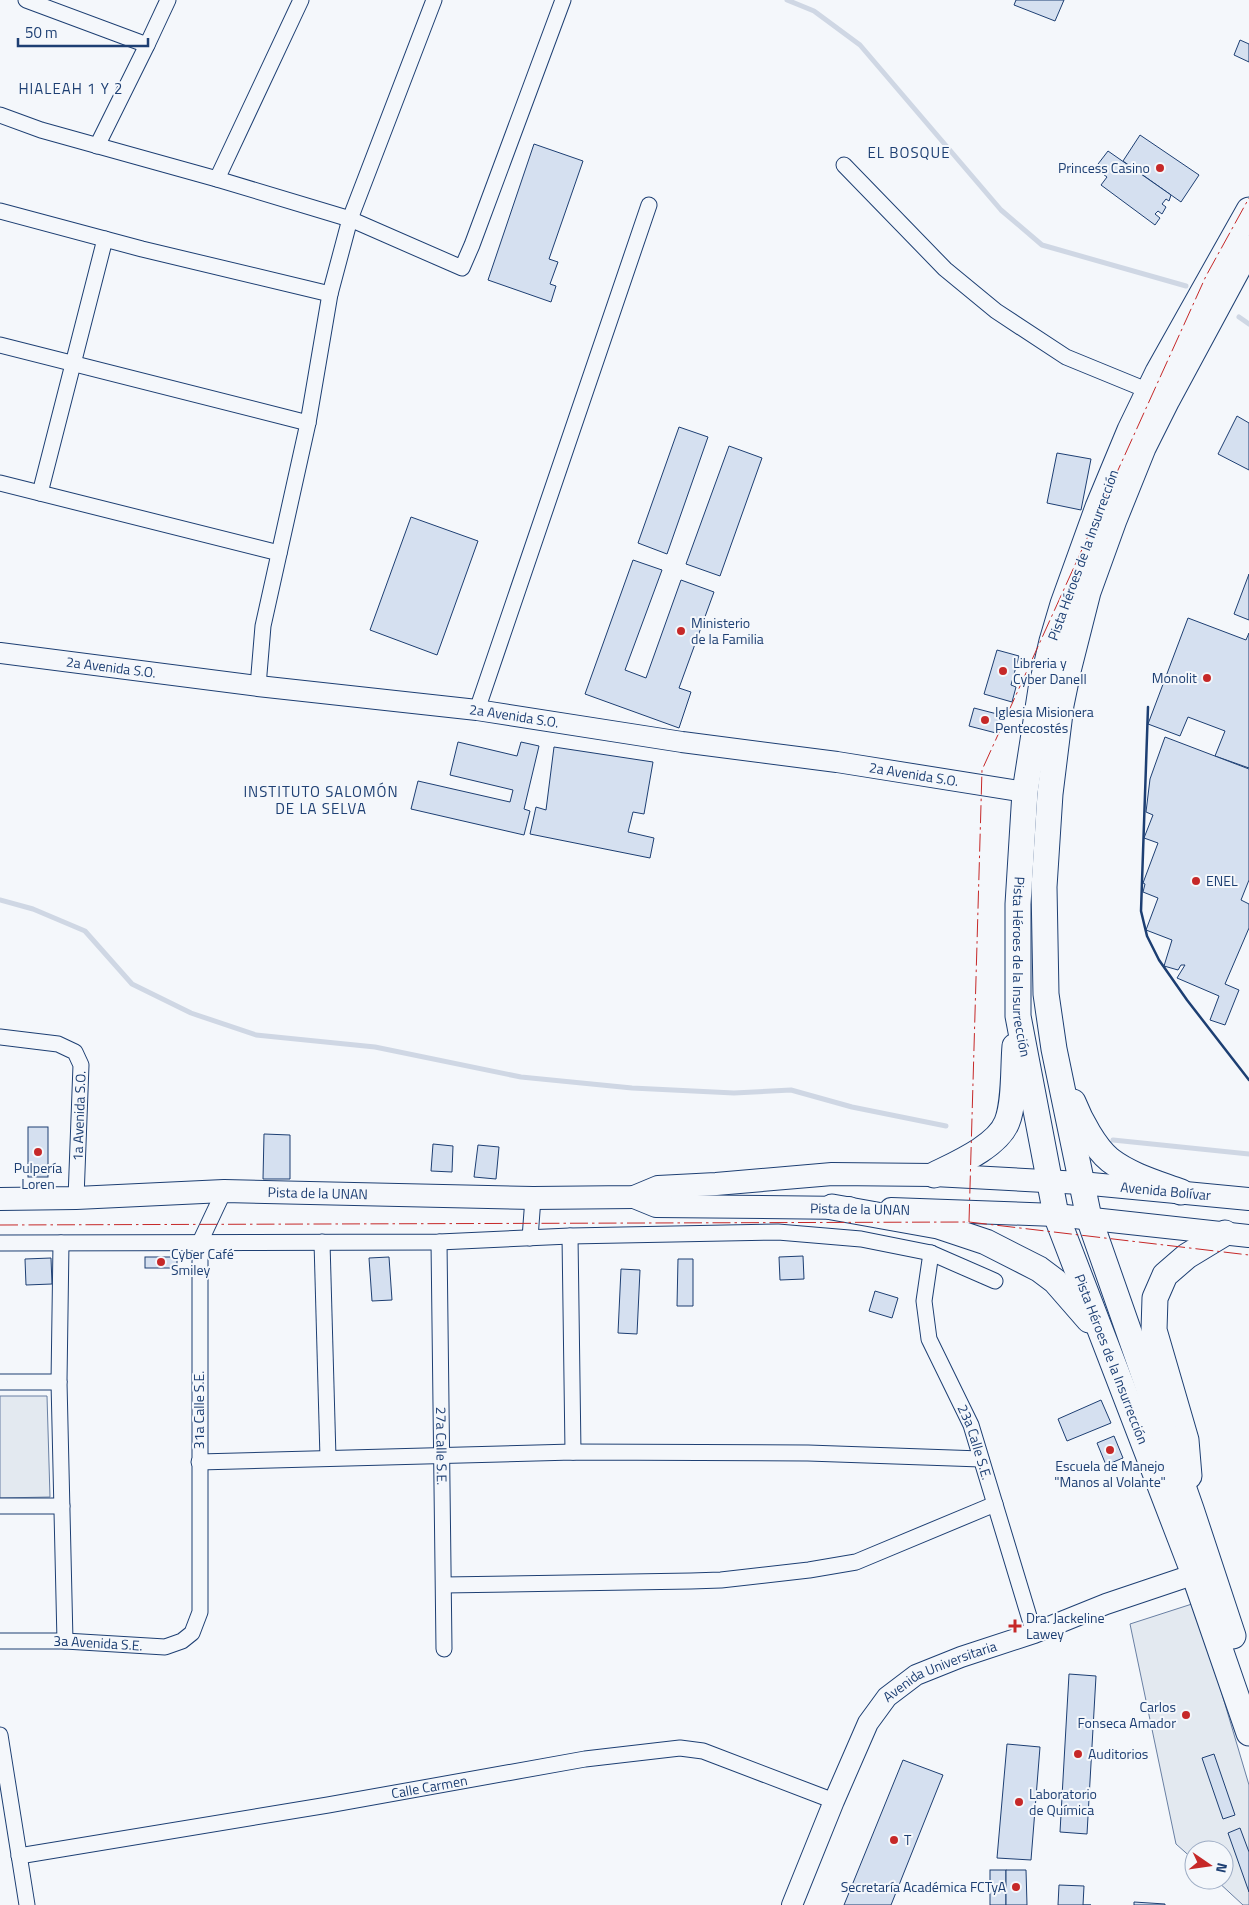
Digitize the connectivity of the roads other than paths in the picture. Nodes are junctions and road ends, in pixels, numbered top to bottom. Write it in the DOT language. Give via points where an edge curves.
graph roads {
  1 [pos="26,0"];
  2 [pos="168,0"];
  3 [pos="301,0"];
  4 [pos="432,0"];
  5 [pos="562,0"];
  6 [pos="147,45"];
  7 [pos="0,115"];
  8 [pos="97,146"];
  9 [pos="844,165"];
  10 [pos="217,179"];
  11 [pos="649,205"];
  12 [pos="1249,210"];
  13 [pos="0,211"];
  14 [pos="350,219"];
  15 [pos="105,239"];
  16 [pos="1247,258"];
  17 [pos="330,294"];
  18 [pos="0,345"];
  19 [pos="73,364"];
  20 [pos="1149,391"];
  21 [pos="308,423"];
  22 [pos="0,483"];
  23 [pos="40,493"];
  24 [pos="279,553"];
  25 [pos="0,653"];
  26 [pos="258,686"];
  27 [pos="477,710"];
  28 [pos="1025,792"];
  29 [pos="1018,1016"];
  30 [pos="0,1037"];
  31 [pos="1054,1048"];
  32 [pos="934,1175"];
  33 [pos="1050,1182"];
  34 [pos="1080,1183"];
  35 [pos="224,1191"];
  36 [pos="1181,1192"];
  37 [pos="634,1197"];
  38 [pos="0,1198"];
  39 [pos="76,1198"];
  40 [pos="533,1198"];
  41 [pos="1249,1199"];
  42 [pos="832,1207"];
  43 [pos="1056,1215"];
  44 [pos="1088,1218"];
  45 [pos="1225,1233"];
  46 [pos="570,1236"];
  47 [pos="1249,1236"];
  48 [pos="530,1238"];
  49 [pos="200,1242"];
  50 [pos="322,1242"];
  51 [pos="439,1242"];
  52 [pos="0,1243"];
  53 [pos="60,1243"];
  54 [pos="931,1253"];
  55 [pos="995,1281"];
  56 [pos="1102,1336"];
  57 [pos="0,1382"];
  58 [pos="59,1382"];
  59 [pos="573,1452"];
  60 [pos="443,1455"];
  61 [pos="328,1458"];
  62 [pos="981,1459"];
  63 [pos="199,1462"];
  64 [pos="995,1504"];
  65 [pos="0,1506"];
  66 [pos="62,1506"];
  67 [pos="1191,1509"];
  68 [pos="1202,1571"];
  69 [pos="444,1585"];
  70 [pos="192,1633"];
  71 [pos="1034,1633"];
  72 [pos="0,1640"];
  73 [pos="65,1641"];
  74 [pos="444,1648"];
  75 [pos="1249,1684"];
  76 [pos="1249,1733"];
  77 [pos="0,1735"];
  78 [pos="834,1802"];
  79 [pos="19,1856"];
  80 [pos="27,1905"];
  81 [pos="792,1905"];
  1 -- 6 [label="street"];
  2 -- 6 [label="street"];
  3 -- 10 [label="street"];
  4 -- 14 [label="street"];
  5 -- 14 [label="street" via="462,268"];
  6 -- 8 [label="street"];
  7 -- 8 [label="street"];
  8 -- 10 [label="street"];
  9 -- 20 [label="street" via="945,268 996,312 1066,357"];
  10 -- 14 [label="street"];
  11 -- 27 [label="street"];
  12 -- 20 [label="main road, Pista Héroes de la Insurrección"];
  13 -- 15 [label="street"];
  14 -- 17 [label="street"];
  15 -- 17 [label="street"];
  15 -- 19 [label="street"];
  16 -- 31 [label="main road, Pista Héroes de la Insurrección" via="1166,400 1143,448 1088,592 1068,671 1050,794 1044,887 1046,994"];
  17 -- 21 [label="street"];
  18 -- 19 [label="street"];
  19 -- 21 [label="street"];
  19 -- 23 [label="street"];
  20 -- 28 [label="main road, Pista Héroes de la Insurrección" via="1098,507 1063,604 1042,690"];
  21 -- 24 [label="street"];
  22 -- 23 [label="street"];
  23 -- 24 [label="street"];
  24 -- 26 [label="street" via="264,626"];
  25 -- 26 [label="street, 2a Avenida S.O."];
  26 -- 27 [label="street, 2a Avenida S.O."];
  27 -- 28 [label="street, 2a Avenida S.O."];
  28 -- 29 [label="main road, Pista Héroes de la Insurrección" via="1018,904"];
  29 -- 32 [label="main road" via="1007,1123 978,1153"];
  29 -- 33 [label="main road, Pista Héroes de la Insurrección"];
  30 -- 39 [label="street, 1a Avenida S.O." via="58,1044 76,1052 81,1065"];
  31 -- 34 [label="main road, Pista Héroes de la Insurrección"];
  31 -- 36 [label="main road" via="1079,1118 1101,1150 1110,1160 1132,1173"];
  32 -- 33 [label="main road, Pista de la UNAN"];
  32 -- 37 [label="main road, Pista de la UNAN" via="832,1174 658,1187"];
  33 -- 34 [label="main road, Pista de la UNAN"];
  33 -- 43 [label="main road, Pista Héroes de la Insurrección"];
  34 -- 36 [label="main road, Avenida Bolívar"];
  34 -- 44 [label="main road, Pista Héroes de la Insurrección"];
  35 -- 39 [label="main road, Pista de la UNAN"];
  35 -- 40 [label="main road, Pista de la UNAN"];
  35 -- 49 [label="street, 31a Calle S.E."];
  36 -- 41 [label="main road, Avenida Bolívar"];
  37 -- 40 [label="main road, Pista de la UNAN"];
  37 -- 42 [label="main road, Pista de la UNAN" via="656,1206"];
  38 -- 39 [label="main road, Pista de la UNAN"];
  40 -- 48 [label="street"];
  42 -- 43 [label="main road, Pista de la UNAN"];
  42 -- 56 [label="main road" via="938,1226 986,1242 1039,1269 1055,1281"];
  43 -- 44 [label="main road, Pista de la UNAN"];
  43 -- 56 [label="main road, Pista Héroes de la Insurrección"];
  44 -- 45 [label="main road"];
  44 -- 67 [label="main road, Pista Héroes de la Insurrección"];
  45 -- 47 [label="main road"];
  45 -- 67 [label="main road" via="1187,1256 1166,1275 1155,1298 1154,1330 1186,1440"];
  46 -- 48 [label="street"];
  46 -- 54 [label="street" via="778,1232 861,1239"];
  46 -- 59 [label="street"];
  48 -- 51 [label="street"];
  49 -- 50 [label="street"];
  49 -- 53 [label="street"];
  49 -- 63 [label="street, 31a Calle S.E."];
  50 -- 51 [label="street"];
  50 -- 61 [label="street"];
  51 -- 60 [label="street, 27a Calle S.E."];
  52 -- 53 [label="street"];
  53 -- 58 [label="street"];
  54 -- 55 [label="street"];
  54 -- 62 [label="street, 23a Calle S.E." via="924,1301 929,1339 971,1425"];
  56 -- 68 [label="main road, Pista Héroes de la Insurrección"];
  57 -- 58 [label="street"];
  58 -- 66 [label="street"];
  59 -- 60 [label="street"];
  59 -- 62 [label="street" via="808,1453"];
  60 -- 61 [label="street"];
  60 -- 69 [label="street, 27a Calle S.E."];
  61 -- 63 [label="street"];
  62 -- 64 [label="street, 23a Calle S.E."];
  63 -- 70 [label="street, 31a Calle S.E." via="200,1612"];
  64 -- 69 [label="street" via="856,1562 809,1570 691,1582"];
  64 -- 71 [label="street, 23a Calle S.E."];
  65 -- 66 [label="street"];
  66 -- 73 [label="street"];
  67 -- 68 [label="main road, Pista Héroes de la Insurrección"];
  68 -- 71 [label="street, Avenida Universitaria"];
  68 -- 75 [label="main road, Pista Héroes de la Insurrección"];
  68 -- 76 [label="main road, Pista Héroes de la Insurrección"];
  69 -- 74 [label="street, 27a Calle S.E."];
  70 -- 73 [label="street, 3a Avenida S.E." via="165,1647"];
  71 -- 78 [label="street, Avenida Universitaria" via="916,1675 888,1697 868,1723"];
  72 -- 73 [label="street, 3a Avenida S.E."];
  77 -- 79 [label="street"];
  78 -- 79 [label="street, Calle Carmen" via="703,1751 680,1748 549,1765"];
  78 -- 81 [label="street, Avenida Universitaria"];
  79 -- 80 [label="street"];
}
